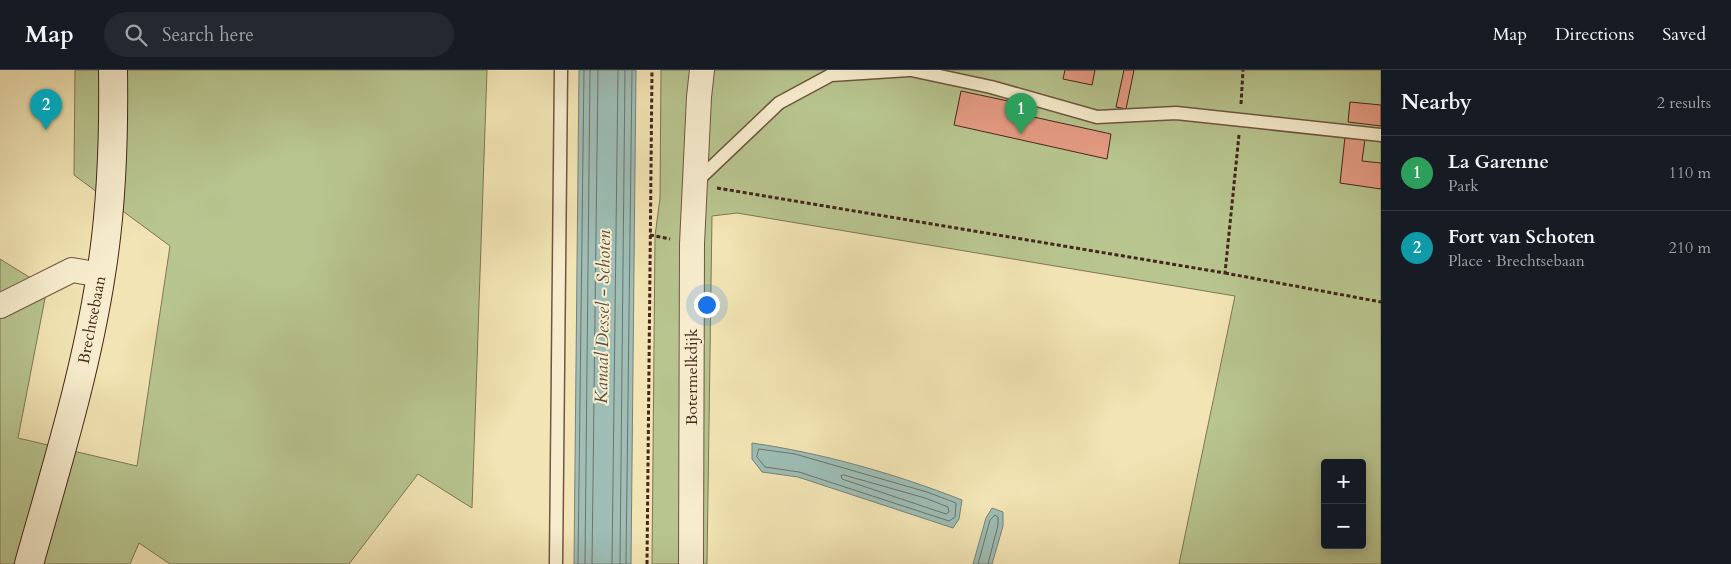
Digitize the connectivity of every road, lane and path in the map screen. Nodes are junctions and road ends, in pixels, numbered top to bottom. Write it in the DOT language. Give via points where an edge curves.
graph roads {
  1 [pos="113,70"];
  2 [pos="561,70"];
  3 [pos="652,70"];
  4 [pos="702,70"];
  5 [pos="910,70"];
  6 [pos="1242,70"];
  7 [pos="1240,120"];
  8 [pos="1381,135"];
  9 [pos="694,184"];
  10 [pos="1225,273"];
  11 [pos="101,274"];
  12 [pos="1381,302"];
  13 [pos="0,306"];
  14 [pos="29,564"];
  15 [pos="556,564"];
  16 [pos="647,564"];
  17 [pos="691,564"];
  1 -- 11 [label="main road, Brechtsebaan" via="114,136"];
  2 -- 15 [label="lane"];
  3 -- 16 [label="path"];
  4 -- 9 [label="street, Botermelkdijk"];
  5 -- 7 [label="lane" via="991,87 1097,117 1176,113"];
  5 -- 9 [label="lane" via="831,75 779,103"];
  6 -- 7 [label="path"];
  7 -- 8 [label="lane"];
  7 -- 10 [label="path"];
  9 -- 10 [label="path"];
  9 -- 17 [label="street, Botermelkdijk"];
  10 -- 12 [label="path"];
  11 -- 13 [label="street" via="72,270"];
  11 -- 14 [label="main road, Brechtsebaan" via="82,374"];
}
